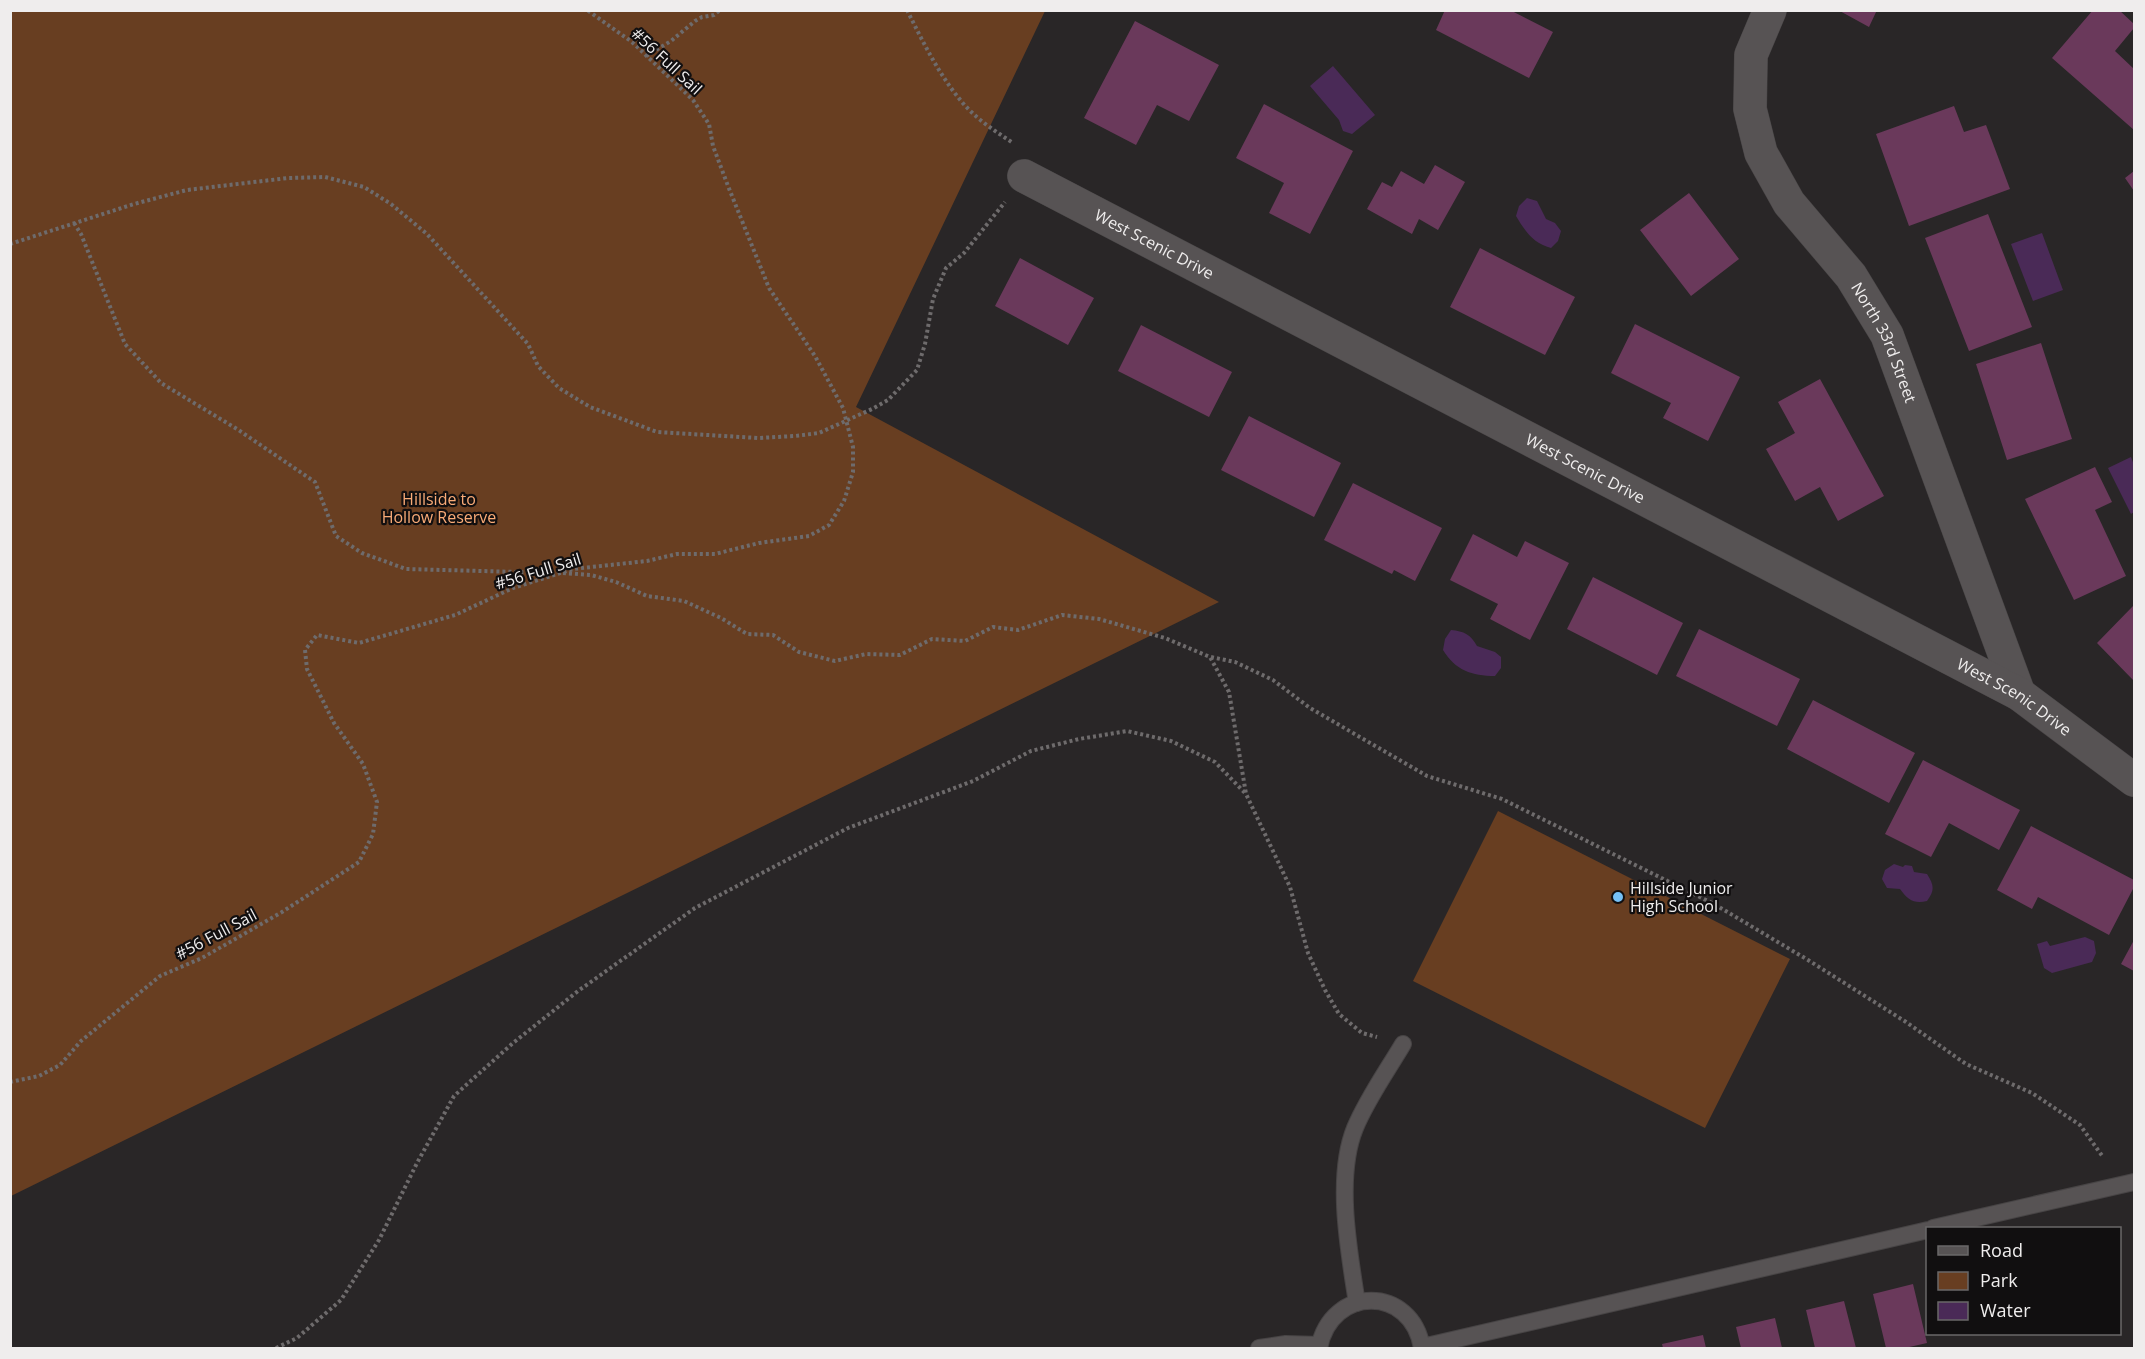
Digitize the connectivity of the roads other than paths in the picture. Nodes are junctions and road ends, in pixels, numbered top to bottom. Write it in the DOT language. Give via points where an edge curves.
graph roads {
  1 [pos="1770,10"];
  2 [pos="1024,186"];
  3 [pos="2019,694"];
  4 [pos="2134,780"];
  5 [pos="1403,1044"];
  6 [pos="2134,1182"];
  7 [pos="1937,1227"];
  8 [pos="1926,1230"];
  9 [pos="1357,1303"];
  10 [pos="1320,1347"];
  11 [pos="1259,1348"];
  12 [pos="1422,1348"];
  1 -- 3 [label="street, North 33rd Street" via="1751,55 1750,109 1761,153 1789,203 1851,276 1887,335"];
  2 -- 3 [label="street, West Scenic Drive"];
  3 -- 4 [label="street, West Scenic Drive"];
  5 -- 9 [label="lane" via="1356,1126 1346,1165 1350,1258"];
  6 -- 7 [label="lane"];
  8 -- 12 [label="lane"];
  9 -- 10 [label="lane" via="1332,1319"];
  9 -- 12 [label="lane" via="1377,1300 1394,1306 1408,1316"];
  10 -- 11 [label="lane" via="1286,1344"];
}
